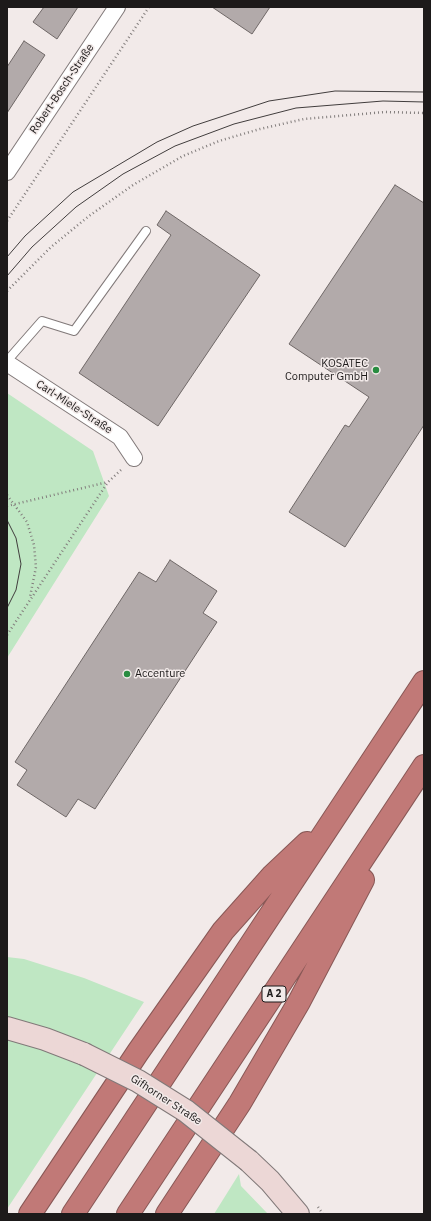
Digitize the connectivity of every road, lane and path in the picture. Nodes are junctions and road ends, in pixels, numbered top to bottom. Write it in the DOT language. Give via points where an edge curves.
graph roads {
  1 [pos="117,7"];
  2 [pos="149,7"];
  3 [pos="424,113"];
  4 [pos="7,172"];
  5 [pos="7,221"];
  6 [pos="146,231"];
  7 [pos="7,291"];
  8 [pos="7,362"];
  9 [pos="134,458"];
  10 [pos="108,482"];
  11 [pos="7,496"];
  12 [pos="7,506"];
  13 [pos="30,600"];
  14 [pos="7,635"];
  15 [pos="424,682"];
  16 [pos="422,770"];
  17 [pos="332,819"];
  18 [pos="7,1028"];
  19 [pos="30,1214"];
  20 [pos="73,1214"];
  21 [pos="128,1214"];
  22 [pos="167,1214"];
  23 [pos="298,1214"];
  1 -- 4 [label="street, Robert-Bosch-Straße"];
  2 -- 5 [label="path"];
  3 -- 7 [label="path" via="385,112 304,119 219,141 183,156 133,185 89,216 51,247"];
  6 -- 8 [label="lane" via="74,331 42,321"];
  8 -- 9 [label="street, Carl-Miele-Straße" via="120,438"];
  9 -- 10 [label="path"];
  10 -- 12 [label="path"];
  10 -- 13 [label="path"];
  11 -- 13 [label="path" via="27,522 34,545 36,568"];
  13 -- 14 [label="path"];
  15 -- 17 [label="highway"];
  16 -- 21 [label="highway, A 2"];
  16 -- 22 [label="highway" via="299,1002 240,1103"];
  17 -- 19 [label="highway" via="272,876 223,931 138,1052"];
  17 -- 20 [label="highway"];
  18 -- 23 [label="main road, Gifhorner Straße, bridge" via="84,1054 138,1081 174,1103 248,1161 270,1181"];
}
